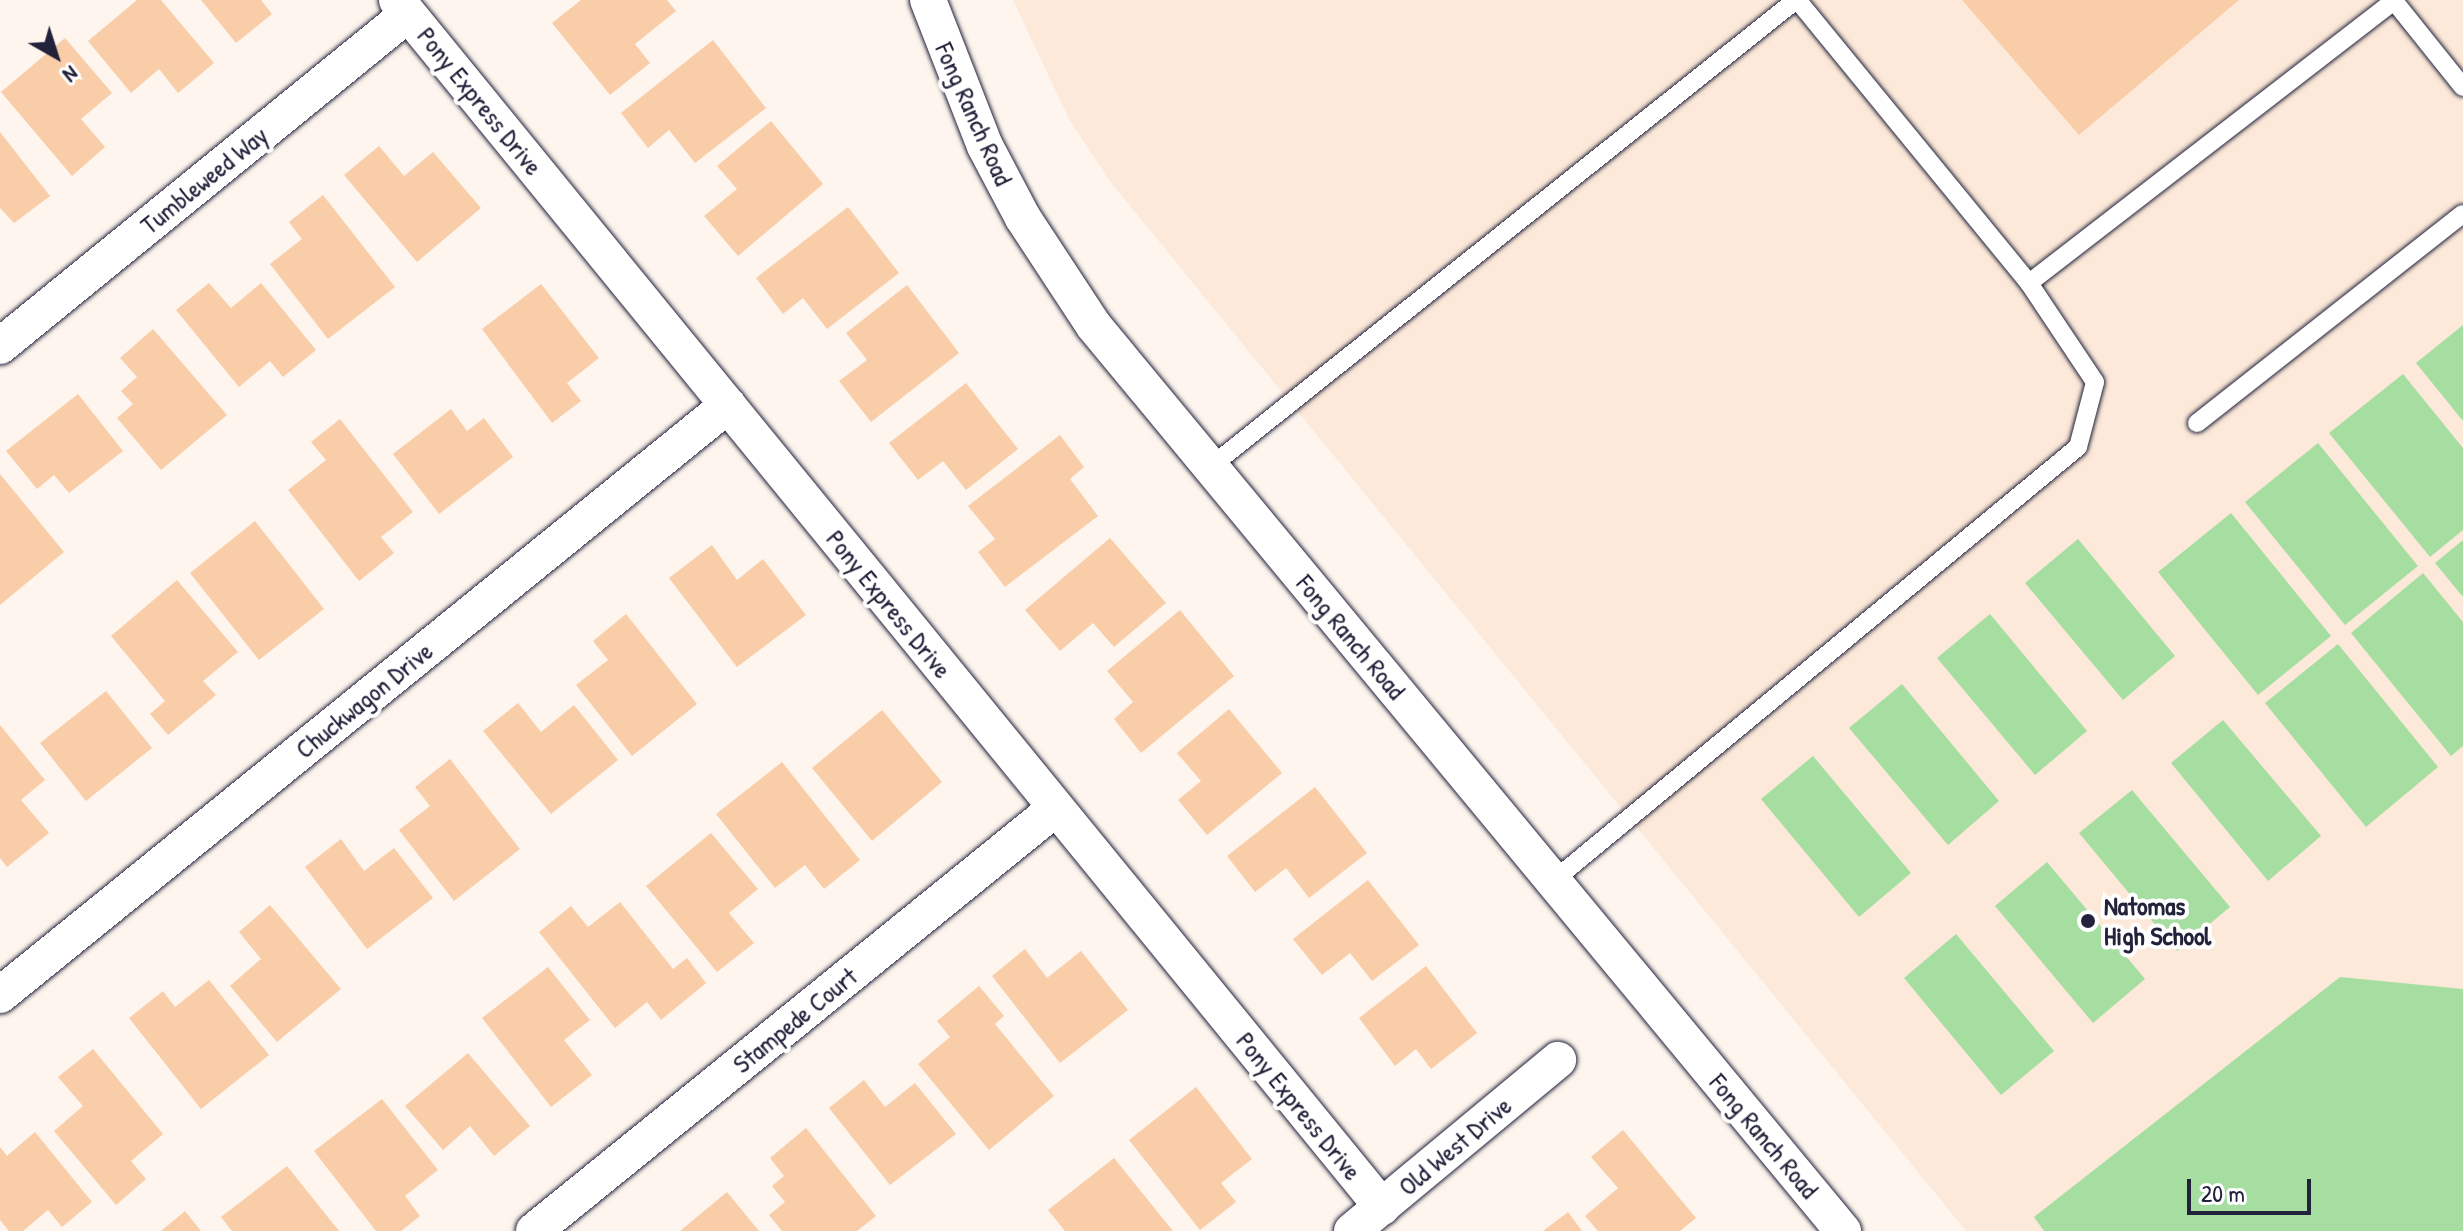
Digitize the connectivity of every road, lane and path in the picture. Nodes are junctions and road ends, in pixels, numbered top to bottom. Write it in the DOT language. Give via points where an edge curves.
graph roads {
  1 [pos="928,0"];
  2 [pos="1796,0"];
  3 [pos="2394,1"];
  4 [pos="403,7"];
  5 [pos="2463,87"];
  6 [pos="2463,214"];
  7 [pos="2029,283"];
  8 [pos="0,346"];
  9 [pos="728,405"];
  10 [pos="2197,423"];
  11 [pos="1210,467"];
  12 [pos="1056,808"];
  13 [pos="1553,881"];
  14 [pos="0,995"];
  15 [pos="1558,1060"];
  16 [pos="1382,1207"];
  17 [pos="534,1231"];
  18 [pos="1352,1231"];
  19 [pos="1843,1231"];
  1 -- 11 [label="street, Fong Ranch Road" via="985,146 1023,218 1094,326"];
  2 -- 7 [label="lane"];
  2 -- 11 [label="lane"];
  3 -- 5 [label="lane"];
  3 -- 7 [label="lane"];
  4 -- 8 [label="street, Tumbleweed Way"];
  4 -- 9 [label="street, Pony Express Drive"];
  6 -- 10 [label="lane"];
  7 -- 13 [label="lane" via="2095,382 2078,447"];
  9 -- 12 [label="street, Pony Express Drive"];
  9 -- 14 [label="street, Chuckwagon Drive"];
  11 -- 13 [label="street, Fong Ranch Road"];
  12 -- 16 [label="street, Pony Express Drive"];
  12 -- 17 [label="street, Stampede Court"];
  13 -- 19 [label="street, Fong Ranch Road"];
  15 -- 16 [label="street, Old West Drive"];
  16 -- 18 [label="street, Old West Drive"];
}
